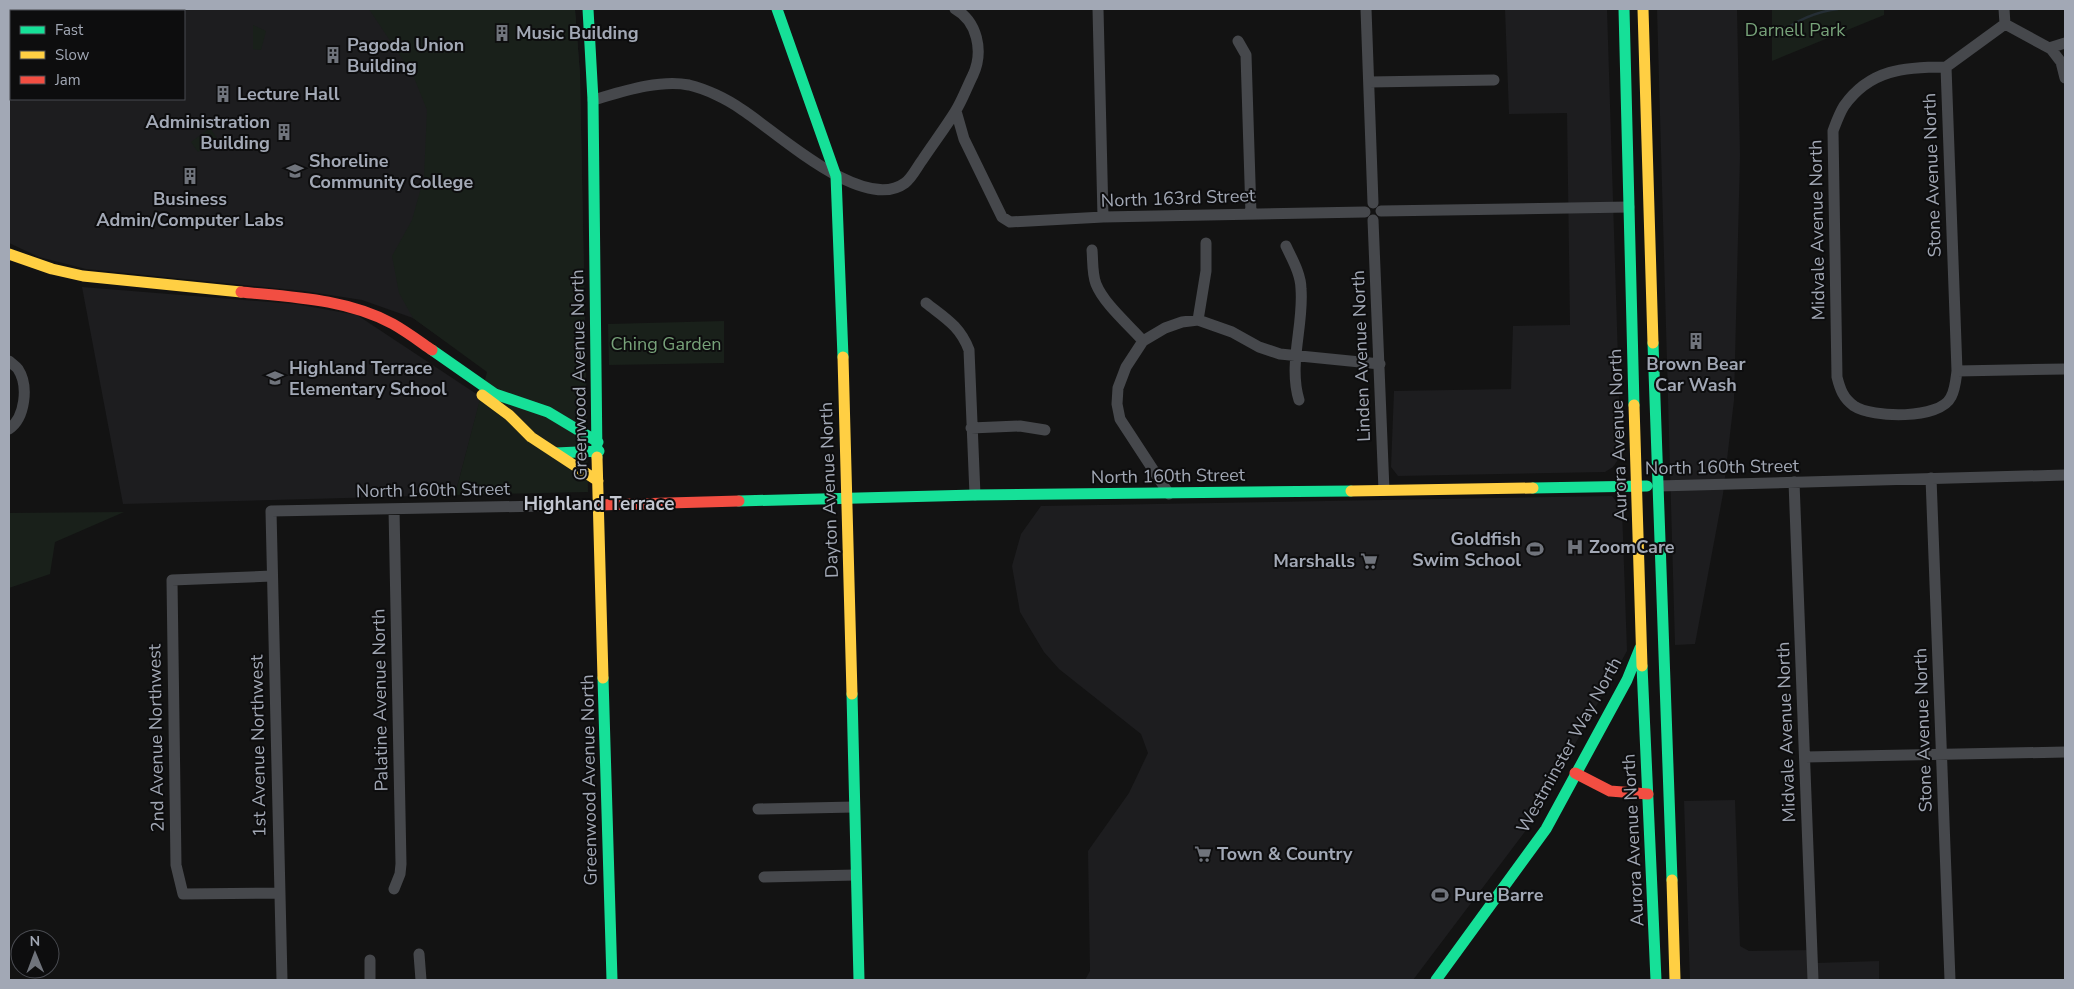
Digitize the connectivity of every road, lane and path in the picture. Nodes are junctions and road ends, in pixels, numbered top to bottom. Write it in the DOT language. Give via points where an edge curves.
graph roads {
  1 [pos="588,9"];
  2 [pos="777,9"];
  3 [pos="954,9"];
  4 [pos="1098,9"];
  5 [pos="1366,9"];
  6 [pos="1624,9"];
  7 [pos="1643,9"];
  8 [pos="2004,9"];
  9 [pos="2005,24"];
  10 [pos="1238,41"];
  11 [pos="2065,42"];
  12 [pos="2049,48"];
  13 [pos="2064,66"];
  14 [pos="1946,67"];
  15 [pos="2065,78"];
  16 [pos="1494,80"];
  17 [pos="1369,82"];
  18 [pos="593,100"];
  19 [pos="956,111"];
  20 [pos="836,176"];
  21 [pos="1629,207"];
  22 [pos="1373,212"];
  23 [pos="1251,214"];
  24 [pos="1103,218"];
  25 [pos="1206,244"];
  26 [pos="1286,246"];
  27 [pos="1092,250"];
  28 [pos="9,254"];
  29 [pos="926,303"];
  30 [pos="1198,320"];
  31 [pos="410,335"];
  32 [pos="1143,341"];
  33 [pos="1297,357"];
  34 [pos="9,361"];
  35 [pos="1380,364"];
  36 [pos="2065,369"];
  37 [pos="1957,371"];
  38 [pos="1299,400"];
  39 [pos="1853,405"];
  40 [pos="971,428"];
  41 [pos="9,429"];
  42 [pos="1045,430"];
  43 [pos="598,447"];
  44 [pos="556,453"];
  45 [pos="2065,475"];
  46 [pos="1931,478"];
  47 [pos="598,481"];
  48 [pos="1794,482"];
  49 [pos="1636,486"];
  50 [pos="1658,486"];
  51 [pos="1384,490"];
  52 [pos="1169,494"];
  53 [pos="975,495"];
  54 [pos="848,499"];
  55 [pos="598,505"];
  56 [pos="394,509"];
  57 [pos="271,510"];
  58 [pos="272,576"];
  59 [pos="1640,647"];
  60 [pos="2065,752"];
  61 [pos="1941,754"];
  62 [pos="1805,757"];
  63 [pos="1575,773"];
  64 [pos="1648,794"];
  65 [pos="854,807"];
  66 [pos="758,809"];
  67 [pos="856,875"];
  68 [pos="764,877"];
  69 [pos="394,889"];
  70 [pos="278,893"];
  71 [pos="419,954"];
  72 [pos="370,960"];
  73 [pos="282,980"];
  74 [pos="370,980"];
  75 [pos="421,980"];
  76 [pos="612,980"];
  77 [pos="859,980"];
  78 [pos="1436,980"];
  79 [pos="1656,980"];
  80 [pos="1675,980"];
  81 [pos="1813,980"];
  82 [pos="1950,980"];
  1 -- 18 [label="main road, Greenwood Avenue North"];
  2 -- 20 [label="main road, Dayton Avenue North"];
  3 -- 19 [label="street" via="963,14 976,31 977,50 975,71"];
  4 -- 24 [label="street"];
  5 -- 17 [label="street, Linden Avenue North"];
  6 -- 21 [label="main road, Aurora Avenue North"];
  7 -- 50 [label="main road, Aurora Avenue North"];
  8 -- 9 [label="street"];
  9 -- 12 [label="street"];
  9 -- 14 [label="street, Stone Avenue North"];
  10 -- 23 [label="street" via="1246,55"];
  11 -- 12 [label="street"];
  12 -- 13 [label="street"];
  13 -- 15 [label="street"];
  14 -- 37 [label="street, Stone Avenue North"];
  14 -- 39 [label="street, Midvale Avenue North" via="1894,70 1876,78 1858,90 1844,107 1833,131 1836,377 1842,394"];
  16 -- 17 [label="street"];
  17 -- 22 [label="street, Linden Avenue North"];
  18 -- 20 [label="street" via="636,88 689,85 740,108"];
  18 -- 43 [label="main road, Greenwood Avenue North"];
  19 -- 20 [label="street" via="906,182 894,190 866,189"];
  19 -- 24 [label="street, North 163rd Street" via="964,138 1002,217 1010,222"];
  20 -- 54 [label="main road, Dayton Avenue North"];
  21 -- 22 [label="street, North 163rd Street"];
  21 -- 49 [label="main road, Aurora Avenue North"];
  22 -- 23 [label="street, North 163rd Street"];
  22 -- 35 [label="street, Linden Avenue North"];
  23 -- 24 [label="street, North 163rd Street"];
  25 -- 30 [label="street" via="1206,271"];
  26 -- 33 [label="street" via="1302,290"];
  27 -- 32 [label="street" via="1096,285"];
  28 -- 31 [label="main road" via="83,276 309,299 358,309"];
  29 -- 40 [label="street" via="955,326 969,350"];
  30 -- 32 [label="street" via="1165,328"];
  30 -- 33 [label="street" via="1232,332 1259,347"];
  31 -- 43 [label="main road" via="495,394 548,412"];
  31 -- 44 [label="main road" via="435,360 509,415 531,437"];
  32 -- 52 [label="street" via="1126,367 1118,388 1117,404 1120,419"];
  33 -- 35 [label="street"];
  33 -- 38 [label="street" via="1295,388"];
  34 -- 41 [label="street" via="18,368 24,383 24,404"];
  35 -- 51 [label="street, Linden Avenue North"];
  36 -- 37 [label="street"];
  37 -- 39 [label="street, Stone Avenue North" via="1951,398 1940,408 1902,415 1864,412"];
  40 -- 42 [label="street" via="1020,426"];
  40 -- 53 [label="street"];
  43 -- 44 [label="main road"];
  43 -- 47 [label="main road, Greenwood Avenue North"];
  44 -- 47 [label="main road"];
  45 -- 46 [label="street, North 160th Street"];
  46 -- 48 [label="street, North 160th Street"];
  46 -- 61 [label="street, Stone Avenue North"];
  47 -- 55 [label="main road, Greenwood Avenue North"];
  48 -- 50 [label="street, North 160th Street"];
  48 -- 62 [label="street, Midvale Avenue North"];
  49 -- 50 [label="main road, North 160th Street"];
  49 -- 51 [label="main road, North 160th Street"];
  49 -- 59 [label="main road, Aurora Avenue North"];
  50 -- 80 [label="main road, Aurora Avenue North"];
  51 -- 52 [label="main road, North 160th Street"];
  52 -- 53 [label="main road, North 160th Street"];
  53 -- 54 [label="main road, North 160th Street"];
  54 -- 55 [label="main road, North 160th Street"];
  54 -- 65 [label="main road, Dayton Avenue North"];
  55 -- 56 [label="street, North 160th Street"];
  55 -- 76 [label="main road, Greenwood Avenue North"];
  56 -- 57 [label="street, North 160th Street"];
  56 -- 69 [label="street, Palatine Avenue North" via="401,864"];
  57 -- 58 [label="street, 1st Avenue Northwest"];
  58 -- 70 [label="street, 1st Avenue Northwest"];
  58 -- 70 [label="street, 2nd Avenue Northwest" via="172,580 176,865 183,894"];
  59 -- 63 [label="main road, Westminster Way North" via="1626,680"];
  59 -- 64 [label="main road, Aurora Avenue North"];
  60 -- 61 [label="street"];
  61 -- 62 [label="street"];
  61 -- 82 [label="street, Stone Avenue North"];
  62 -- 81 [label="street, Midvale Avenue North"];
  63 -- 64 [label="main road" via="1613,793"];
  63 -- 78 [label="main road, Westminster Way North" via="1546,829"];
  64 -- 79 [label="main road, Aurora Avenue North"];
  65 -- 66 [label="street"];
  65 -- 67 [label="main road, Dayton Avenue North"];
  67 -- 68 [label="street"];
  67 -- 77 [label="main road, Dayton Avenue North"];
  70 -- 73 [label="street, 1st Avenue Northwest"];
  71 -- 75 [label="street"];
  72 -- 74 [label="street"];
}
